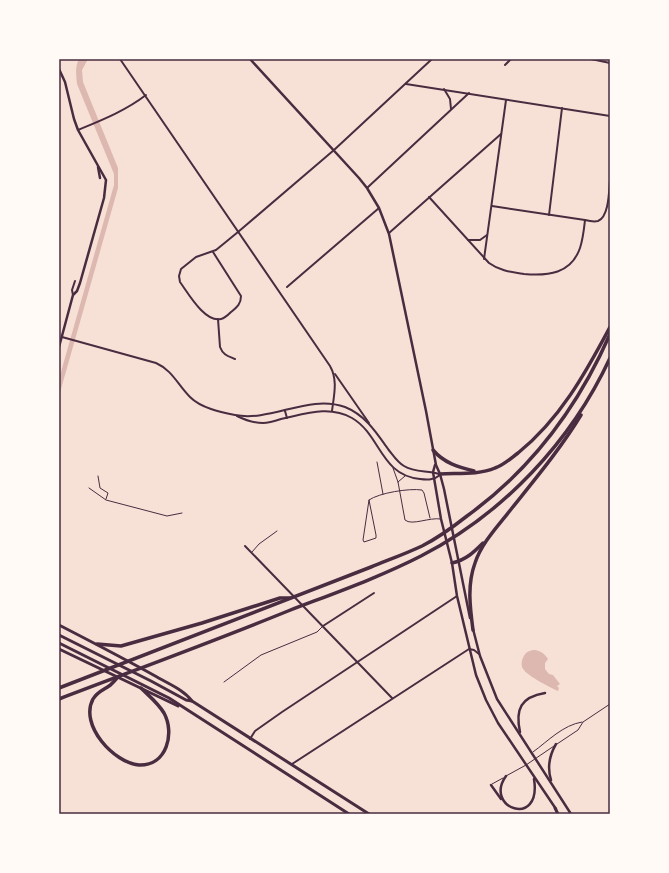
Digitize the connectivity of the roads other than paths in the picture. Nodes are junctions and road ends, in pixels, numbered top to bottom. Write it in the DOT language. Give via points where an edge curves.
graph roads {
  1 [pos="120,59"];
  2 [pos="250,59"];
  3 [pos="432,59"];
  4 [pos="511,59"];
  5 [pos="592,59"];
  6 [pos="610,63"];
  7 [pos="505,65"];
  8 [pos="59,69"];
  9 [pos="406,84"];
  10 [pos="444,89"];
  11 [pos="469,93"];
  12 [pos="146,95"];
  13 [pos="506,99"];
  14 [pos="562,108"];
  15 [pos="451,109"];
  16 [pos="610,116"];
  17 [pos="78,130"];
  18 [pos="502,133"];
  19 [pos="334,150"];
  20 [pos="98,165"];
  21 [pos="100,178"];
  22 [pos="610,180"];
  23 [pos="367,188"];
  24 [pos="429,197"];
  25 [pos="492,206"];
  26 [pos="379,208"];
  27 [pos="549,215"];
  28 [pos="585,220"];
  29 [pos="238,232"];
  30 [pos="389,234"];
  31 [pos="488,234"];
  32 [pos="468,240"];
  33 [pos="213,252"];
  34 [pos="484,259"];
  35 [pos="75,280"];
  36 [pos="287,287"];
  37 [pos="73,295"];
  38 [pos="218,319"];
  39 [pos="610,327"];
  40 [pos="610,334"];
  41 [pos="62,337"];
  42 [pos="59,347"];
  43 [pos="610,358"];
  44 [pos="236,359"];
  45 [pos="330,366"];
  46 [pos="593,392"];
  47 [pos="333,404"];
  48 [pos="285,411"];
  49 [pos="332,411"];
  50 [pos="235,415"];
  51 [pos="287,418"];
  52 [pos="372,427"];
  53 [pos="433,450"];
  54 [pos="377,462"];
  55 [pos="436,465"];
  56 [pos="393,468"];
  57 [pos="434,472"];
  58 [pos="479,472"];
  59 [pos="440,474"];
  60 [pos="98,476"];
  61 [pos="405,476"];
  62 [pos="435,479"];
  63 [pos="398,482"];
  64 [pos="59,488"];
  65 [pos="89,488"];
  66 [pos="399,491"];
  67 [pos="383,495"];
  68 [pos="59,496"];
  69 [pos="106,500"];
  70 [pos="369,500"];
  71 [pos="182,513"];
  72 [pos="430,518"];
  73 [pos="441,519"];
  74 [pos="277,531"];
  75 [pos="494,531"];
  76 [pos="245,546"];
  77 [pos="252,553"];
  78 [pos="458,562"];
  79 [pos="452,563"];
  80 [pos="374,593"];
  81 [pos="457,596"];
  82 [pos="282,600"];
  83 [pos="59,625"];
  84 [pos="323,626"];
  85 [pos="473,630"];
  86 [pos="59,635"];
  87 [pos="59,643"];
  88 [pos="96,644"];
  89 [pos="59,649"];
  90 [pos="469,649"];
  91 [pos="480,656"];
  92 [pos="357,661"];
  93 [pos="120,676"];
  94 [pos="224,682"];
  95 [pos="59,688"];
  96 [pos="141,688"];
  97 [pos="545,693"];
  98 [pos="392,698"];
  99 [pos="59,699"];
  100 [pos="192,701"];
  101 [pos="610,704"];
  102 [pos="185,708"];
  103 [pos="583,722"];
  104 [pos="520,735"];
  105 [pos="250,739"];
  106 [pos="556,744"];
  107 [pos="532,753"];
  108 [pos="536,758"];
  109 [pos="292,764"];
  110 [pos="526,765"];
  111 [pos="506,776"];
  112 [pos="533,776"];
  113 [pos="551,783"];
  114 [pos="491,785"];
  115 [pos="503,801"];
  116 [pos="555,808"];
  117 [pos="349,814"];
  118 [pos="369,814"];
  119 [pos="558,814"];
  120 [pos="571,814"];
  1 -- 12 [label="street"];
  2 -- 19 [label="main road"];
  3 -- 9 [label="street"];
  4 -- 7 [label="street"];
  5 -- 6 [label="street"];
  8 -- 17 [label="main road"];
  9 -- 10 [label="street"];
  9 -- 19 [label="street"];
  10 -- 11 [label="street"];
  10 -- 15 [label="street" via="450,99"];
  11 -- 13 [label="street"];
  11 -- 15 [label="street"];
  12 -- 17 [label="street" via="127,108"];
  12 -- 29 [label="street"];
  13 -- 14 [label="street"];
  13 -- 18 [label="street"];
  14 -- 16 [label="street"];
  14 -- 27 [label="street"];
  15 -- 23 [label="street"];
  17 -- 20 [label="main road"];
  18 -- 24 [label="street"];
  18 -- 25 [label="street"];
  19 -- 23 [label="main road"];
  19 -- 29 [label="street"];
  20 -- 21 [label="main road"];
  20 -- 37 [label="main road" via="106,180 106,190 80,283"];
  22 -- 28 [label="street" via="604,216 598,221"];
  23 -- 26 [label="main road"];
  24 -- 30 [label="street"];
  24 -- 32 [label="street"];
  25 -- 27 [label="street"];
  25 -- 31 [label="street"];
  26 -- 30 [label="main road"];
  26 -- 36 [label="street"];
  27 -- 28 [label="street"];
  28 -- 34 [label="street" via="578,253 566,268 553,274 507,272 494,267"];
  29 -- 33 [label="street"];
  29 -- 45 [label="street"];
  30 -- 53 [label="main road"];
  31 -- 32 [label="street" via="480,240"];
  31 -- 34 [label="street"];
  32 -- 34 [label="street"];
  33 -- 38 [label="street" via="241,296 238,306 225,317"];
  33 -- 38 [label="street" via="193,259 181,269 178,276 203,313"];
  35 -- 37 [label="street"];
  37 -- 41 [label="main road"];
  38 -- 44 [label="street" via="220,347 225,355"];
  39 -- 58 [label="highway" via="582,378 550,421 508,461 497,468"];
  40 -- 82 [label="highway" via="596,365 560,424 532,459 499,491 458,523 421,546"];
  41 -- 42 [label="main road"];
  41 -- 50 [label="street" via="162,366 196,402"];
  43 -- 46 [label="highway"];
  45 -- 47 [label="street" via="335,381"];
  45 -- 52 [label="street"];
  46 -- 75 [label="highway" via="567,439"];
  46 -- 93 [label="highway" via="567,431 522,482 488,513 441,545 406,563 314,601"];
  47 -- 48 [label="street" via="321,403"];
  47 -- 49 [label="street"];
  47 -- 52 [label="street" via="353,410"];
  48 -- 50 [label="street" via="254,416"];
  48 -- 51 [label="street"];
  49 -- 51 [label="street"];
  49 -- 56 [label="street" via="361,425"];
  50 -- 51 [label="street" via="264,423"];
  52 -- 57 [label="street" via="405,466 419,471"];
  53 -- 55 [label="main road"];
  53 -- 58 [label="highway" via="452,465"];
  54 -- 67 [label="lane"];
  55 -- 57 [label="main road"];
  55 -- 59 [label="main road"];
  56 -- 61 [label="street"];
  56 -- 63 [label="lane"];
  57 -- 59 [label="street"];
  57 -- 62 [label="main road"];
  58 -- 59 [label="highway"];
  59 -- 62 [label="street"];
  59 -- 78 [label="main road"];
  60 -- 69 [label="lane" via="100,488 108,493"];
  61 -- 62 [label="street"];
  61 -- 63 [label="lane"];
  62 -- 73 [label="main road"];
  63 -- 66 [label="lane"];
  64 -- 68 [label="street"];
  65 -- 69 [label="lane"];
  66 -- 67 [label="lane"];
  66 -- 72 [label="lane" via="422,490"];
  66 -- 72 [label="lane" via="405,520 408,523"];
  67 -- 70 [label="lane"];
  69 -- 71 [label="lane" via="167,516"];
  70 -- 70 [label="lane" via="363,540 364,542 376,538"];
  72 -- 73 [label="lane"];
  73 -- 79 [label="main road"];
  74 -- 77 [label="lane" via="259,544"];
  75 -- 78 [label="highway" via="473,553"];
  75 -- 85 [label="highway" via="480,551 472,573 469,596"];
  76 -- 77 [label="street"];
  77 -- 84 [label="street"];
  78 -- 79 [label="highway"];
  78 -- 85 [label="main road"];
  79 -- 81 [label="main road"];
  80 -- 84 [label="street"];
  81 -- 90 [label="main road"];
  81 -- 92 [label="street"];
  82 -- 88 [label="highway" via="121,646"];
  82 -- 95 [label="highway"];
  83 -- 88 [label="highway"];
  84 -- 92 [label="street"];
  84 -- 94 [label="lane" via="317,632 261,655"];
  85 -- 91 [label="main road"];
  86 -- 100 [label="highway"];
  87 -- 102 [label="highway"];
  88 -- 100 [label="highway" via="177,689"];
  89 -- 96 [label="highway"];
  90 -- 91 [label="street"];
  90 -- 98 [label="street"];
  90 -- 110 [label="main road" via="486,700"];
  91 -- 104 [label="main road" via="497,699"];
  92 -- 98 [label="street"];
  92 -- 105 [label="street" via="255,731"];
  93 -- 96 [label="highway" via="93,698 89,711 92,725 99,738 112,751 133,764 142,765 155,761 162,755 168,742 169,731 167,719 161,708"];
  93 -- 99 [label="highway"];
  96 -- 102 [label="highway"];
  97 -- 104 [label="main road" via="528,698 521,704 518,712"];
  98 -- 109 [label="street"];
  100 -- 105 [label="highway"];
  101 -- 103 [label="lane"];
  102 -- 117 [label="highway"];
  103 -- 106 [label="lane" via="578,730"];
  103 -- 107 [label="lane" via="566,728"];
  104 -- 107 [label="main road"];
  105 -- 109 [label="highway"];
  106 -- 108 [label="lane"];
  106 -- 113 [label="main road" via="549,761"];
  107 -- 108 [label="main road"];
  108 -- 110 [label="lane"];
  108 -- 113 [label="main road"];
  109 -- 118 [label="highway"];
  110 -- 111 [label="lane"];
  110 -- 112 [label="main road"];
  111 -- 114 [label="lane"];
  111 -- 115 [label="main road" via="501,788"];
  112 -- 115 [label="main road" via="534,794 528,806 520,809"];
  112 -- 116 [label="main road"];
  113 -- 120 [label="main road"];
  114 -- 115 [label="main road"];
  116 -- 119 [label="highway"];
}
